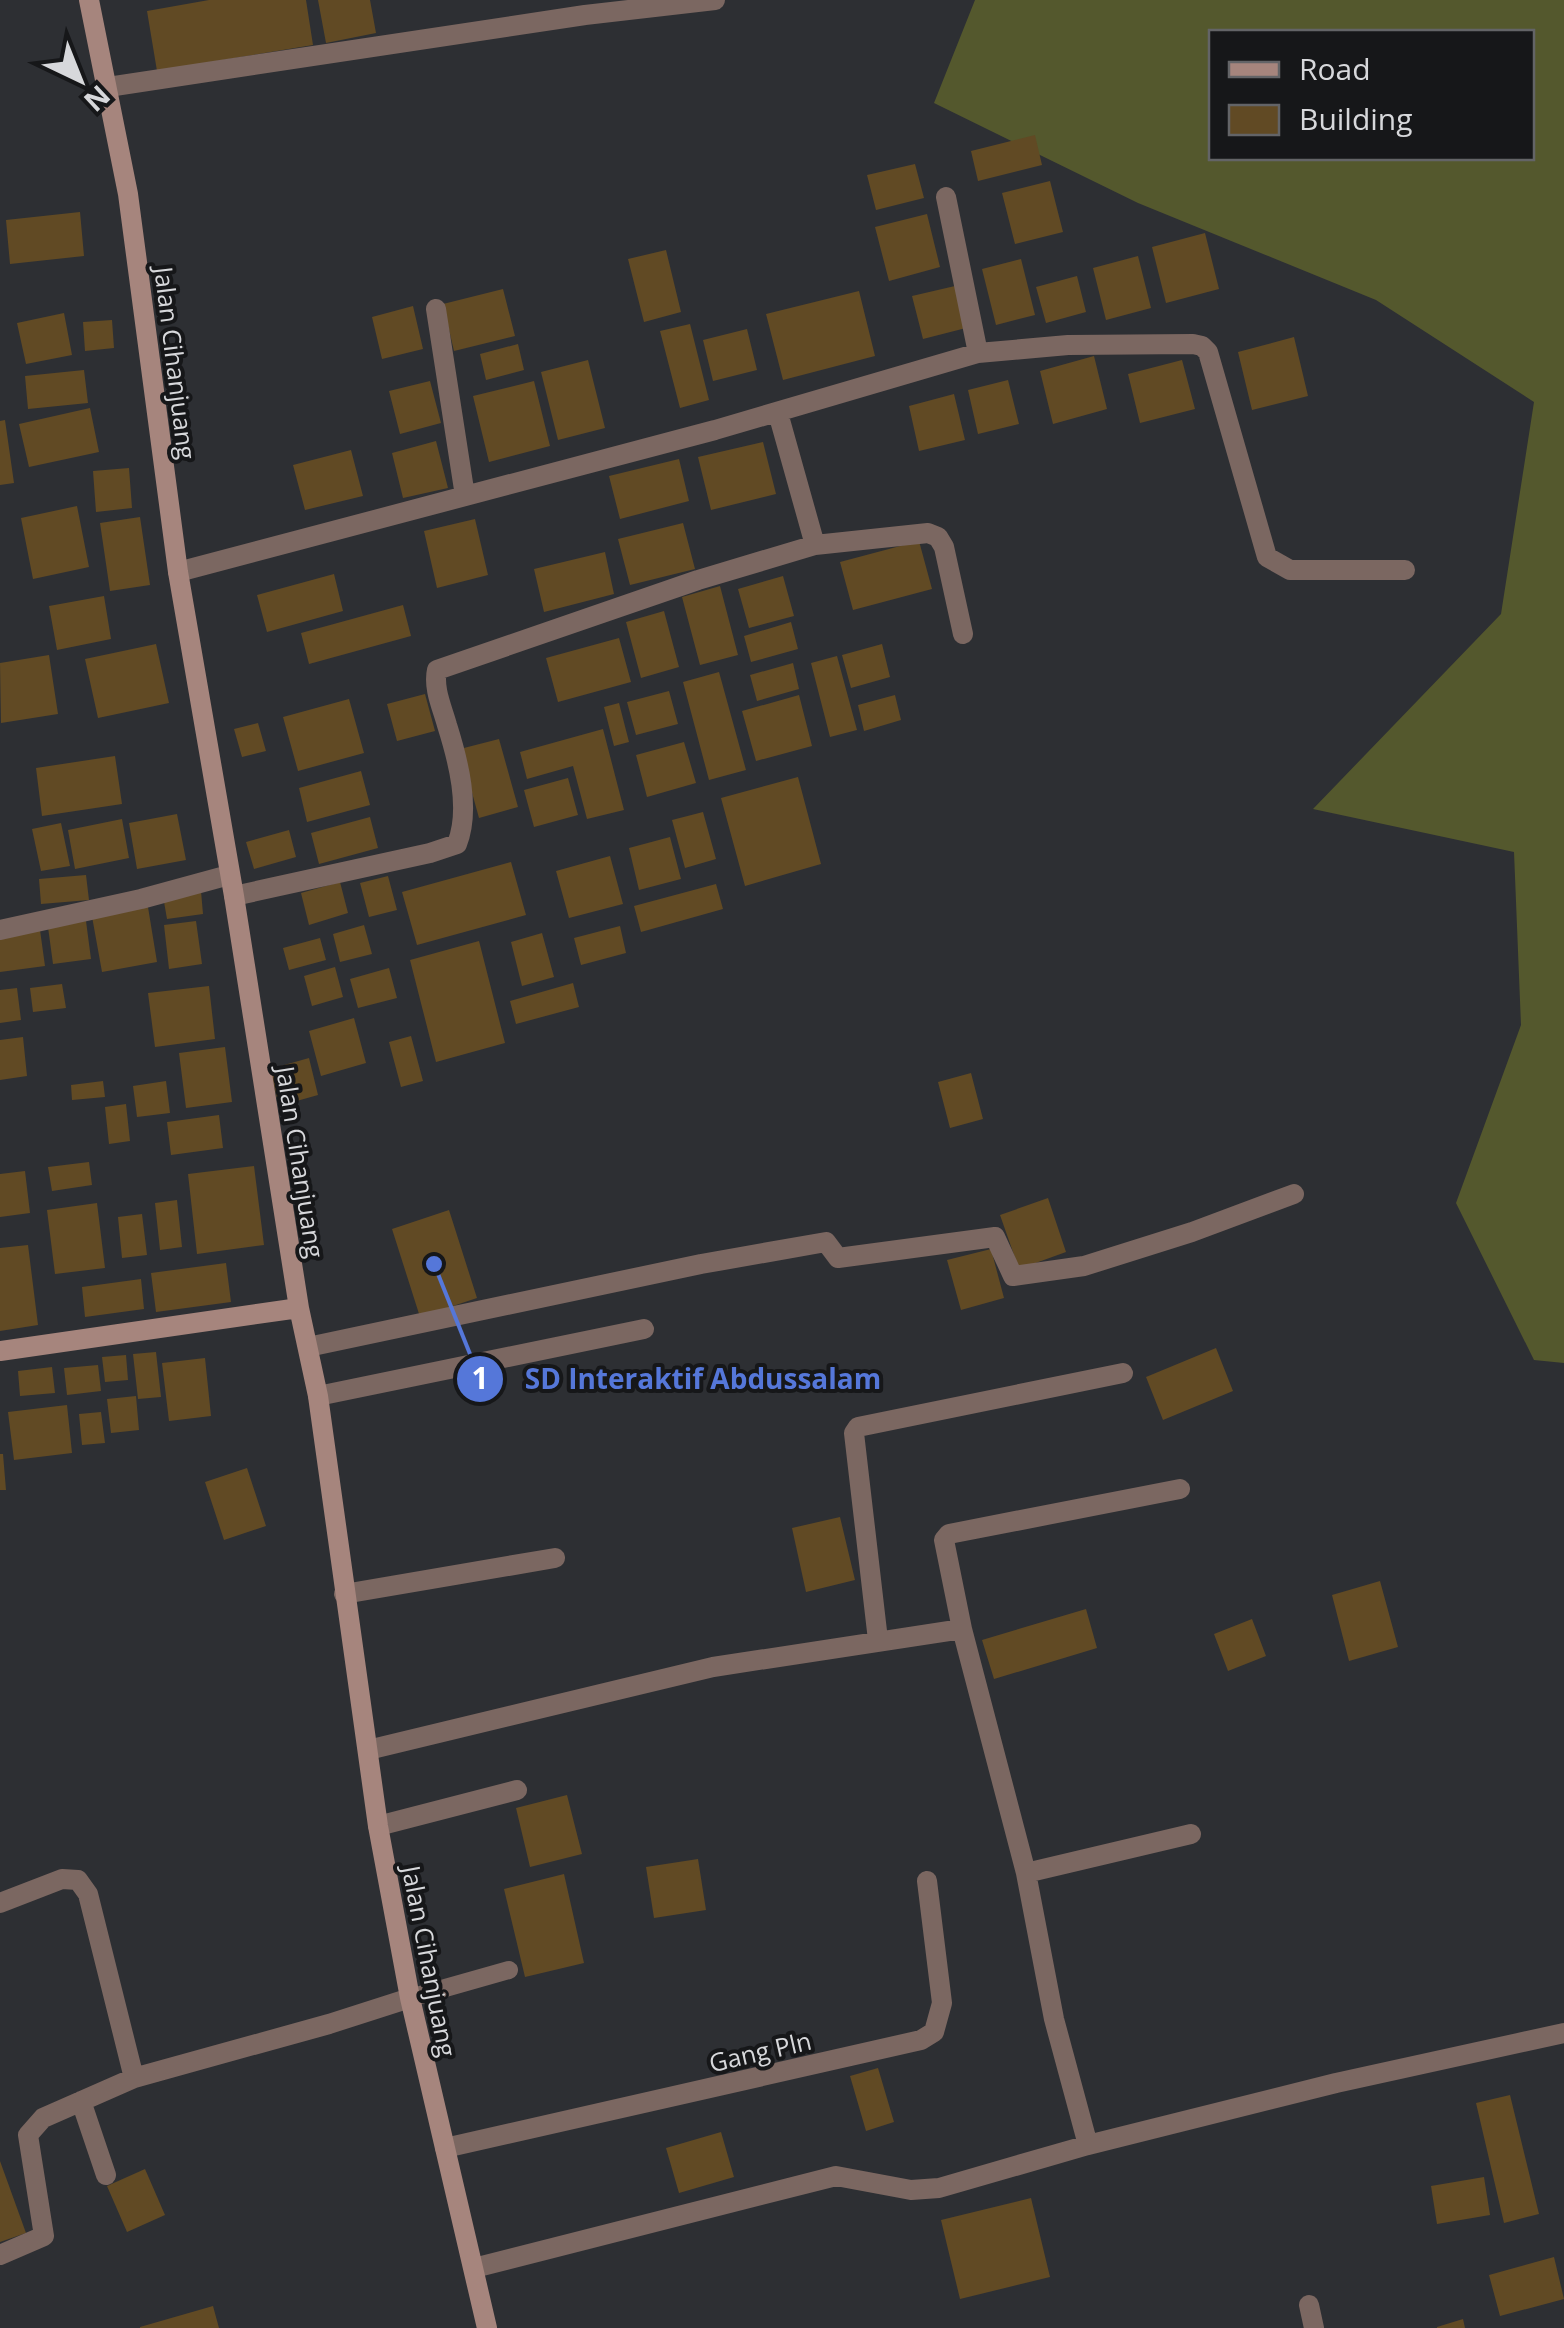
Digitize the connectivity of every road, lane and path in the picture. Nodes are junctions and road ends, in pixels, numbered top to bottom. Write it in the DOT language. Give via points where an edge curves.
graph roads {
  1 [pos="90,0"];
  2 [pos="715,0"];
  3 [pos="108,87"];
  4 [pos="946,197"];
  5 [pos="436,309"];
  6 [pos="978,353"];
  7 [pos="778,413"];
  8 [pos="465,496"];
  9 [pos="815,545"];
  10 [pos="1406,570"];
  11 [pos="178,572"];
  12 [pos="963,634"];
  13 [pos="232,886"];
  14 [pos="0,930"];
  15 [pos="1294,1194"];
  16 [pos="299,1308"];
  17 [pos="644,1329"];
  18 [pos="308,1347"];
  19 [pos="0,1351"];
  20 [pos="1123,1373"];
  21 [pos="318,1396"];
  22 [pos="1180,1489"];
  23 [pos="555,1558"];
  24 [pos="344,1594"];
  25 [pos="962,1629"];
  26 [pos="878,1640"];
  27 [pos="368,1750"];
  28 [pos="517,1790"];
  29 [pos="378,1826"];
  30 [pos="1191,1834"];
  31 [pos="1026,1873"];
  32 [pos="927,1881"];
  33 [pos="0,1903"];
  34 [pos="509,1970"];
  35 [pos="410,1998"];
  36 [pos="1564,2033"];
  37 [pos="134,2078"];
  38 [pos="81,2101"];
  39 [pos="1088,2146"];
  40 [pos="445,2148"];
  41 [pos="106,2175"];
  42 [pos="0,2255"];
  43 [pos="474,2268"];
  44 [pos="1308,2305"];
  45 [pos="487,2328"];
  46 [pos="1314,2328"];
  1 -- 3 [label="main road, Jalan Cihanjuang"];
  2 -- 3 [label="street"];
  3 -- 11 [label="main road, Jalan Cihanjuang"];
  4 -- 6 [label="street"];
  5 -- 8 [label="street"];
  6 -- 7 [label="street"];
  6 -- 10 [label="street" via="1068,345 1202,346 1266,557 1290,570"];
  7 -- 8 [label="street"];
  7 -- 9 [label="street"];
  8 -- 11 [label="street"];
  9 -- 12 [label="street" via="938,537"];
  9 -- 13 [label="street" via="437,670 434,682 455,750 463,814 456,844"];
  11 -- 13 [label="main road, Jalan Cihanjuang"];
  13 -- 14 [label="street"];
  13 -- 16 [label="main road, Jalan Cihanjuang"];
  15 -- 18 [label="street" via="1084,1266 1013,1276 995,1237 838,1258 826,1242"];
  16 -- 18 [label="main road, Jalan Cihanjuang"];
  16 -- 19 [label="main road"];
  17 -- 21 [label="street"];
  18 -- 21 [label="main road, Jalan Cihanjuang"];
  20 -- 26 [label="street" via="858,1427"];
  21 -- 24 [label="main road, Jalan Cihanjuang"];
  22 -- 25 [label="street" via="949,1534 944,1540"];
  23 -- 24 [label="street"];
  24 -- 27 [label="main road, Jalan Cihanjuang"];
  25 -- 26 [label="street"];
  25 -- 31 [label="street"];
  26 -- 27 [label="street" via="714,1667"];
  27 -- 29 [label="main road, Jalan Cihanjuang"];
  28 -- 29 [label="street"];
  29 -- 35 [label="main road, Jalan Cihanjuang"];
  30 -- 31 [label="street"];
  31 -- 39 [label="street" via="1054,2019"];
  32 -- 40 [label="street, Gang Pln" via="942,2003 934,2032 920,2040"];
  33 -- 37 [label="street" via="62,1878 78,1880 88,1894"];
  34 -- 35 [label="lane"];
  35 -- 37 [label="street"];
  35 -- 40 [label="main road, Jalan Cihanjuang"];
  36 -- 39 [label="street"];
  37 -- 38 [label="street"];
  38 -- 41 [label="street"];
  38 -- 42 [label="street" via="30,2129 44,2236"];
  39 -- 43 [label="street" via="939,2188 911,2190 836,2176"];
  40 -- 43 [label="main road, Jalan Cihanjuang"];
  43 -- 45 [label="main road, Jalan Cihanjuang"];
  44 -- 46 [label="street"];
}
